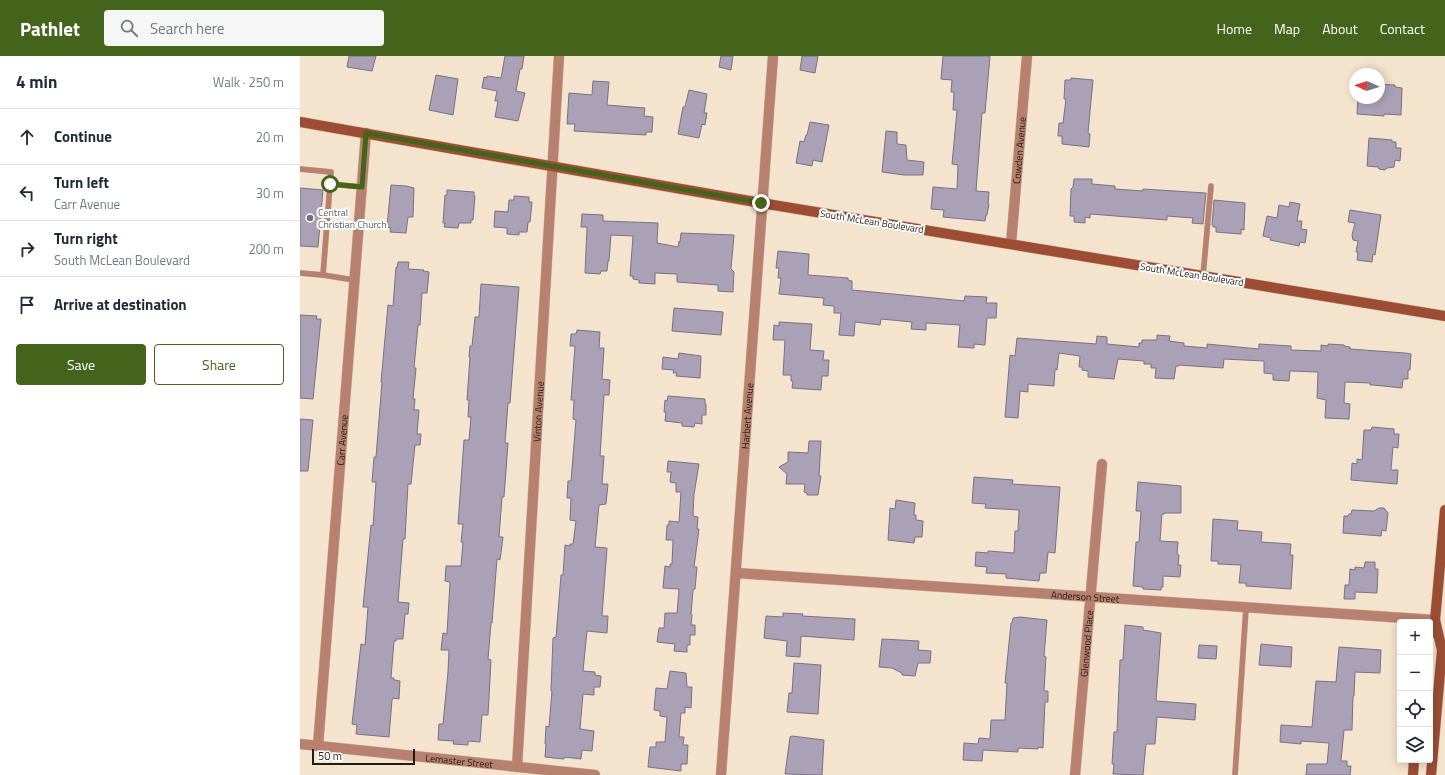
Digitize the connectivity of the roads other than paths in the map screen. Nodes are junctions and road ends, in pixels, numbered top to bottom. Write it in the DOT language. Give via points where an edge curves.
graph roads {
  1 [pos="559,56"];
  2 [pos="772,56"];
  3 [pos="1027,56"];
  4 [pos="300,122"];
  5 [pos="366,133"];
  6 [pos="553,166"];
  7 [pos="300,169"];
  8 [pos="330,184"];
  9 [pos="1211,186"];
  10 [pos="362,187"];
  11 [pos="761,203"];
  12 [pos="1011,244"];
  13 [pos="300,273"];
  14 [pos="323,275"];
  15 [pos="1203,276"];
  16 [pos="354,280"];
  17 [pos="1445,316"];
  18 [pos="1102,464"];
  19 [pos="1445,510"];
  20 [pos="736,573"];
  21 [pos="1091,598"];
  22 [pos="1246,608"];
  23 [pos="1435,620"];
  24 [pos="1433,626"];
  25 [pos="300,744"];
  26 [pos="318,746"];
  27 [pos="1414,763"];
  28 [pos="517,767"];
  29 [pos="595,775"];
  30 [pos="721,775"];
  31 [pos="1075,775"];
  32 [pos="1235,775"];
  33 [pos="1413,775"];
  34 [pos="1431,775"];
  1 -- 6 [label="street, Vinton Avenue"];
  2 -- 11 [label="street, Harbert Avenue"];
  3 -- 12 [label="street, Cowden Avenue"];
  4 -- 5 [label="main road, South McLean Boulevard"];
  5 -- 6 [label="main road, South McLean Boulevard"];
  5 -- 10 [label="street, Carr Avenue"];
  6 -- 11 [label="main road, South McLean Boulevard"];
  6 -- 28 [label="street, Vinton Avenue"];
  7 -- 8 [label="lane" via="330,172"];
  8 -- 10 [label="lane"];
  8 -- 14 [label="lane"];
  9 -- 15 [label="lane"];
  10 -- 16 [label="street, Carr Avenue"];
  11 -- 12 [label="main road, South McLean Boulevard"];
  11 -- 20 [label="street, Harbert Avenue"];
  12 -- 15 [label="main road, South McLean Boulevard"];
  13 -- 14 [label="lane"];
  14 -- 16 [label="lane"];
  15 -- 17 [label="main road, South McLean Boulevard"];
  16 -- 26 [label="street, Carr Avenue"];
  18 -- 21 [label="street, Glenwood Place"];
  19 -- 23 [label="main road"];
  20 -- 21 [label="street, Anderson Street"];
  20 -- 30 [label="street, Harbert Avenue"];
  21 -- 22 [label="street, Anderson Street"];
  21 -- 31 [label="street, Glenwood Place"];
  22 -- 23 [label="street, Anderson Street"];
  22 -- 32 [label="lane"];
  23 -- 24 [label="main road"];
  23 -- 34 [label="main road" via="1442,650"];
  25 -- 26 [label="street, Lemaster Street"];
  26 -- 28 [label="street, Lemaster Street"];
  27 -- 33 [label="main road"];
  28 -- 29 [label="street, Lemaster Street"];
}
